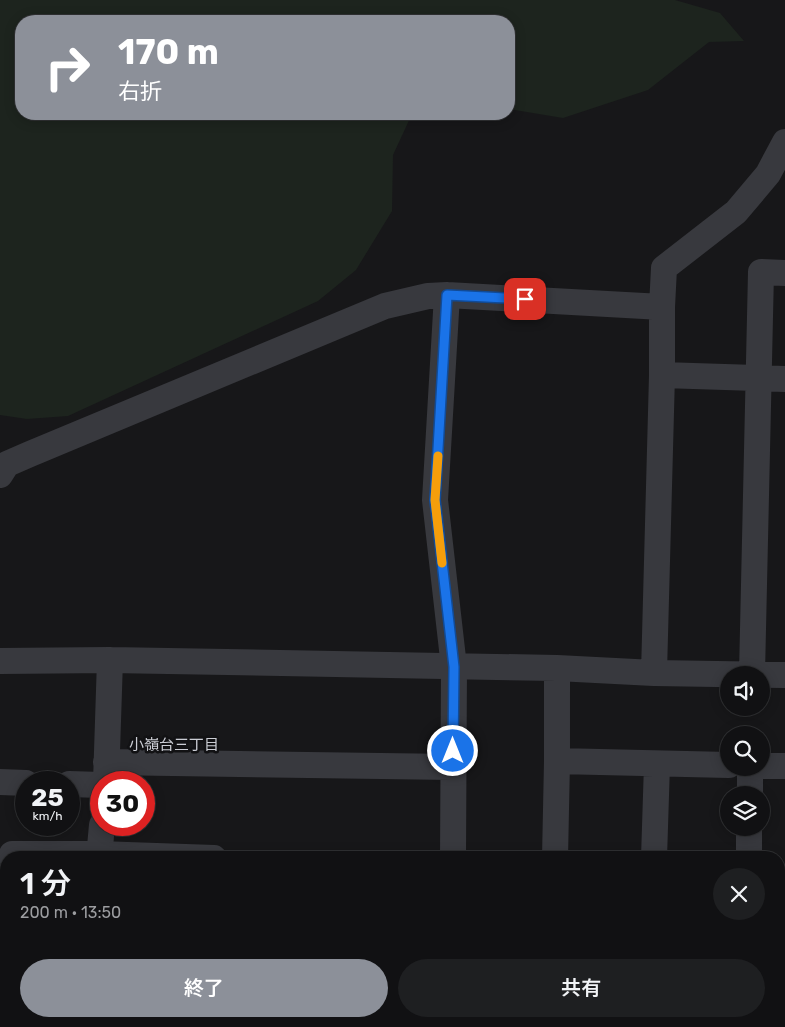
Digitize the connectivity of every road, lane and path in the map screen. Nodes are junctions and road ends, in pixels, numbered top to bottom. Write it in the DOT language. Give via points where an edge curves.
graph roads {
  1 [pos="785,142"];
  2 [pos="785,273"];
  3 [pos="447,295"];
  4 [pos="662,307"];
  5 [pos="662,375"];
  6 [pos="758,378"];
  7 [pos="785,378"];
  8 [pos="0,476"];
  9 [pos="110,660"];
  10 [pos="0,661"];
  11 [pos="752,666"];
  12 [pos="454,667"];
  13 [pos="557,668"];
  14 [pos="654,673"];
  15 [pos="720,674"];
  16 [pos="770,675"];
  17 [pos="785,675"];
  18 [pos="557,761"];
  19 [pos="657,764"];
  20 [pos="720,765"];
  21 [pos="770,766"];
  22 [pos="785,766"];
  23 [pos="453,767"];
  24 [pos="104,771"];
  25 [pos="155,775"];
  26 [pos="0,782"];
  27 [pos="15,783"];
  28 [pos="101,836"];
  29 [pos="749,836"];
  30 [pos="99,851"];
  31 [pos="453,851"];
  32 [pos="555,851"];
  33 [pos="654,851"];
  34 [pos="749,851"];
  1 -- 4 [label="street" via="768,174 736,212 664,268"];
  2 -- 6 [label="street" via="761,272"];
  3 -- 4 [label="street"];
  3 -- 8 [label="street" via="385,306 7,464"];
  3 -- 12 [label="street" via="435,500"];
  4 -- 5 [label="street"];
  5 -- 6 [label="street"];
  5 -- 14 [label="street"];
  6 -- 7 [label="street"];
  6 -- 11 [label="street"];
  9 -- 10 [label="street"];
  9 -- 12 [label="street"];
  9 -- 24 [label="street"];
  12 -- 13 [label="street"];
  12 -- 23 [label="street"];
  13 -- 14 [label="street"];
  13 -- 18 [label="street"];
  14 -- 15 [label="street"];
  16 -- 17 [label="street"];
  18 -- 19 [label="street"];
  18 -- 32 [label="street"];
  19 -- 20 [label="street"];
  19 -- 33 [label="street"];
  21 -- 22 [label="street"];
  23 -- 25 [label="street"];
  23 -- 31 [label="street"];
  26 -- 27 [label="street"];
  28 -- 30 [label="street"];
  29 -- 34 [label="street"];
}
